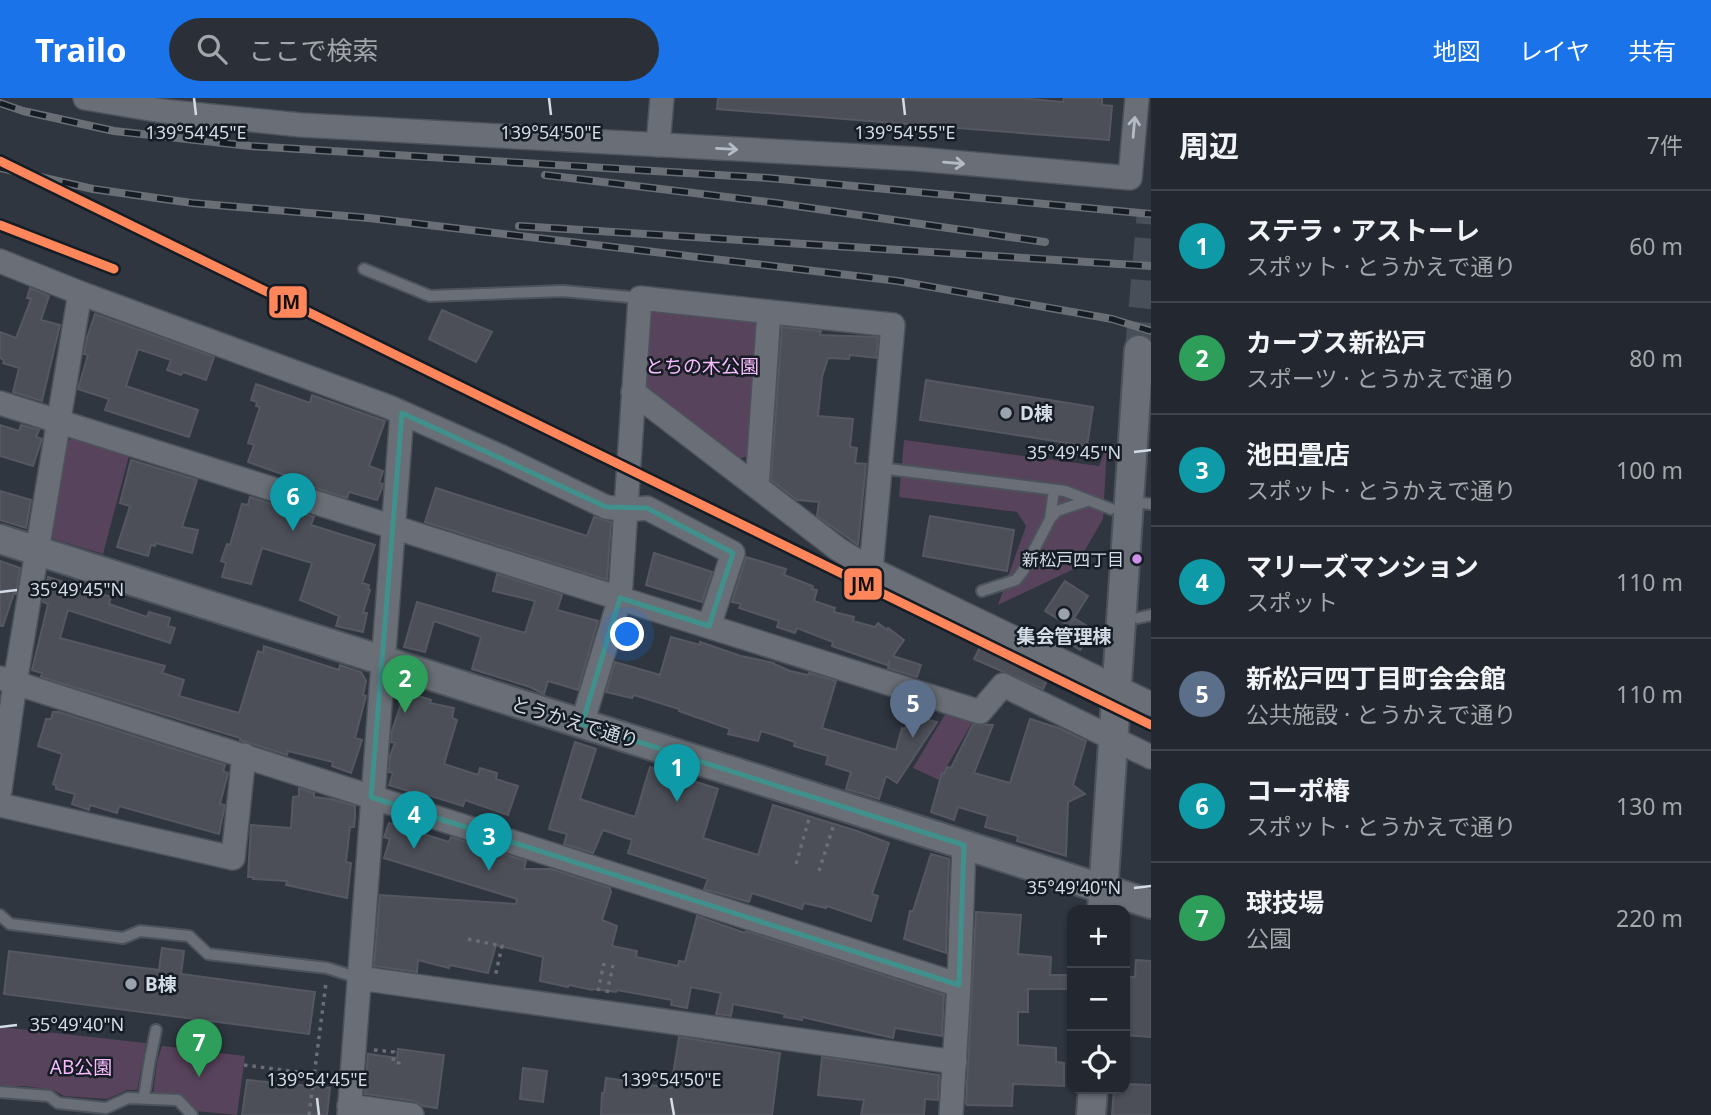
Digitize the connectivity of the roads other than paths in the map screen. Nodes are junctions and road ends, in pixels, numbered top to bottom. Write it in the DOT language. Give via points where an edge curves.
graph roads {
  1 [pos="85,98"];
  2 [pos="662,98"];
  3 [pos="1137,98"];
  4 [pos="658,145"];
  5 [pos="0,261"];
  6 [pos="364,269"];
  7 [pos="80,293"];
  8 [pos="640,298"];
  9 [pos="769,312"];
  10 [pos="1139,350"];
  11 [pos="633,392"];
  12 [pos="0,403"];
  13 [pos="402,413"];
  14 [pos="59,422"];
  15 [pos="880,468"];
  16 [pos="757,487"];
  17 [pos="1054,490"];
  18 [pos="1089,501"];
  19 [pos="1138,504"];
  20 [pos="626,510"];
  21 [pos="1050,519"];
  22 [pos="393,526"];
  23 [pos="0,539"];
  24 [pos="38,551"];
  25 [pos="872,569"];
  26 [pos="982,591"];
  27 [pos="620,598"];
  28 [pos="1151,615"];
  29 [pos="1138,618"];
  30 [pos="709,626"];
  31 [pos="382,662"];
  32 [pos="8,681"];
  33 [pos="1118,688"];
  34 [pos="1151,704"];
  35 [pos="582,724"];
  36 [pos="1113,739"];
  37 [pos="244,755"];
  38 [pos="1151,757"];
  39 [pos="0,790"];
  40 [pos="372,797"];
  41 [pos="0,805"];
  42 [pos="964,845"];
  43 [pos="1103,900"];
  44 [pos="1151,904"];
  45 [pos="0,915"];
  46 [pos="359,978"];
  47 [pos="960,985"];
  48 [pos="156,1030"];
  49 [pos="955,1062"];
  50 [pos="0,1092"];
  51 [pos="1093,1094"];
  52 [pos="144,1097"];
  53 [pos="349,1111"];
  54 [pos="191,1115"];
  55 [pos="412,1115"];
  56 [pos="951,1115"];
  57 [pos="1091,1115"];
  1 -- 4 [label="street" via="236,120"];
  2 -- 4 [label="street"];
  4 -- 3 [label="street, one-way" via="917,159 1130,178"];
  5 -- 7 [label="street"];
  6 -- 8 [label="lane" via="430,296 564,291"];
  7 -- 13 [label="street"];
  7 -- 14 [label="street"];
  8 -- 9 [label="street"];
  8 -- 11 [label="street"];
  9 -- 15 [label="street" via="893,325"];
  9 -- 16 [label="street"];
  10 -- 19 [label="street"];
  11 -- 16 [label="street"];
  11 -- 20 [label="street"];
  12 -- 14 [label="street"];
  13 -- 20 [label="street" via="606,507"];
  13 -- 22 [label="street"];
  14 -- 22 [label="street"];
  14 -- 24 [label="street"];
  15 -- 17 [label="lane"];
  15 -- 25 [label="street"];
  16 -- 25 [label="street" via="838,550"];
  17 -- 18 [label="lane"];
  17 -- 21 [label="lane"];
  18 -- 19 [label="lane"];
  18 -- 21 [label="lane" via="1056,511"];
  19 -- 33 [label="street"];
  20 -- 27 [label="street"];
  20 -- 30 [label="street" via="647,508 733,553"];
  21 -- 26 [label="lane" via="1016,580"];
  22 -- 27 [label="street"];
  22 -- 31 [label="street"];
  23 -- 24 [label="street, とうかえで通り"];
  24 -- 31 [label="street, とうかえで通り"];
  24 -- 32 [label="street"];
  25 -- 33 [label="street"];
  27 -- 30 [label="street"];
  27 -- 35 [label="street"];
  28 -- 29 [label="lane"];
  30 -- 36 [label="street" via="980,712 1003,685"];
  31 -- 35 [label="street, とうかえで通り"];
  31 -- 40 [label="street"];
  32 -- 37 [label="street"];
  32 -- 39 [label="street"];
  33 -- 34 [label="street"];
  33 -- 36 [label="street"];
  35 -- 42 [label="street, とうかえで通り"];
  36 -- 38 [label="street"];
  36 -- 43 [label="street"];
  37 -- 40 [label="street"];
  37 -- 41 [label="street" via="233,859"];
  40 -- 46 [label="street"];
  40 -- 47 [label="street"];
  42 -- 43 [label="street, とうかえで通り"];
  42 -- 47 [label="street"];
  43 -- 44 [label="street, とうかえで通り"];
  45 -- 46 [label="lane" via="10,924 123,938 140,931 189,936 208,954 327,968"];
  46 -- 49 [label="street"];
  46 -- 53 [label="street"];
  47 -- 49 [label="street"];
  48 -- 52 [label="lane"];
  49 -- 56 [label="street"];
  50 -- 52 [label="lane" via="106,1108"];
  51 -- 57 [label="street"];
  52 -- 54 [label="lane" via="178,1100"];
  53 -- 55 [label="street"];
}
